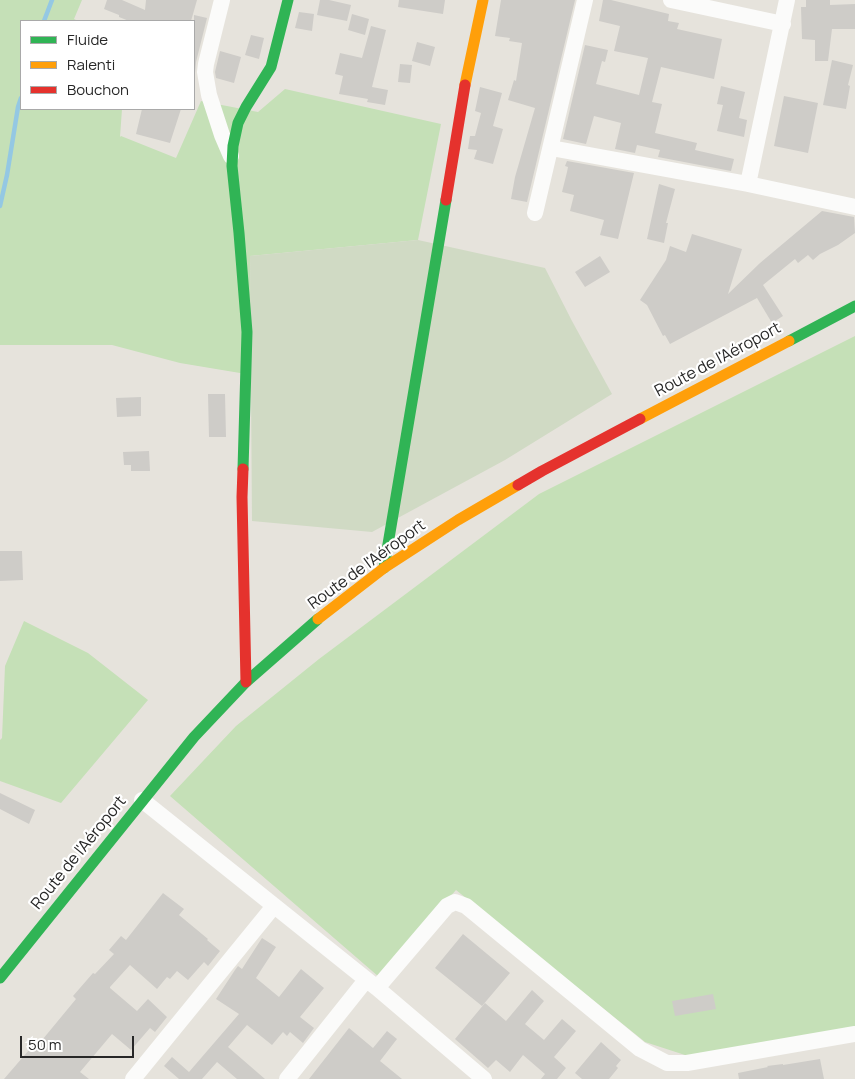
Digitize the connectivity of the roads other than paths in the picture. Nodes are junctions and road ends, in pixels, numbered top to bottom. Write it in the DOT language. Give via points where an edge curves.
graph roads {
  1 [pos="222,0"];
  2 [pos="288,0"];
  3 [pos="483,0"];
  4 [pos="585,0"];
  5 [pos="671,0"];
  6 [pos="787,0"];
  7 [pos="783,24"];
  8 [pos="551,148"];
  9 [pos="232,158"];
  10 [pos="748,184"];
  11 [pos="855,207"];
  12 [pos="535,213"];
  13 [pos="855,306"];
  14 [pos="384,568"];
  15 [pos="246,682"];
  16 [pos="142,800"];
  17 [pos="274,906"];
  18 [pos="0,978"];
  19 [pos="372,984"];
  20 [pos="855,1034"];
  21 [pos="133,1079"];
  22 [pos="286,1079"];
  23 [pos="484,1079"];
  1 -- 9 [label="street" via="205,72 212,103"];
  2 -- 9 [label="street" via="271,67 238,123"];
  3 -- 14 [label="street" via="464,91"];
  4 -- 8 [label="street"];
  5 -- 7 [label="street"];
  6 -- 7 [label="street"];
  7 -- 10 [label="street"];
  8 -- 10 [label="street"];
  8 -- 12 [label="street"];
  9 -- 15 [label="street" via="247,332 242,497"];
  10 -- 11 [label="street"];
  13 -- 14 [label="street, Route de l'Aéroport" via="542,470"];
  14 -- 15 [label="street, Route de l'Aéroport" via="308,627"];
  15 -- 16 [label="street, Route de l'Aéroport" via="194,737"];
  16 -- 17 [label="street"];
  16 -- 18 [label="street, Route de l'Aéroport"];
  17 -- 19 [label="street"];
  17 -- 21 [label="street"];
  19 -- 20 [label="street" via="455,902 466,906 640,1049 667,1063 688,1063"];
  19 -- 22 [label="street"];
  19 -- 23 [label="street"];
}
